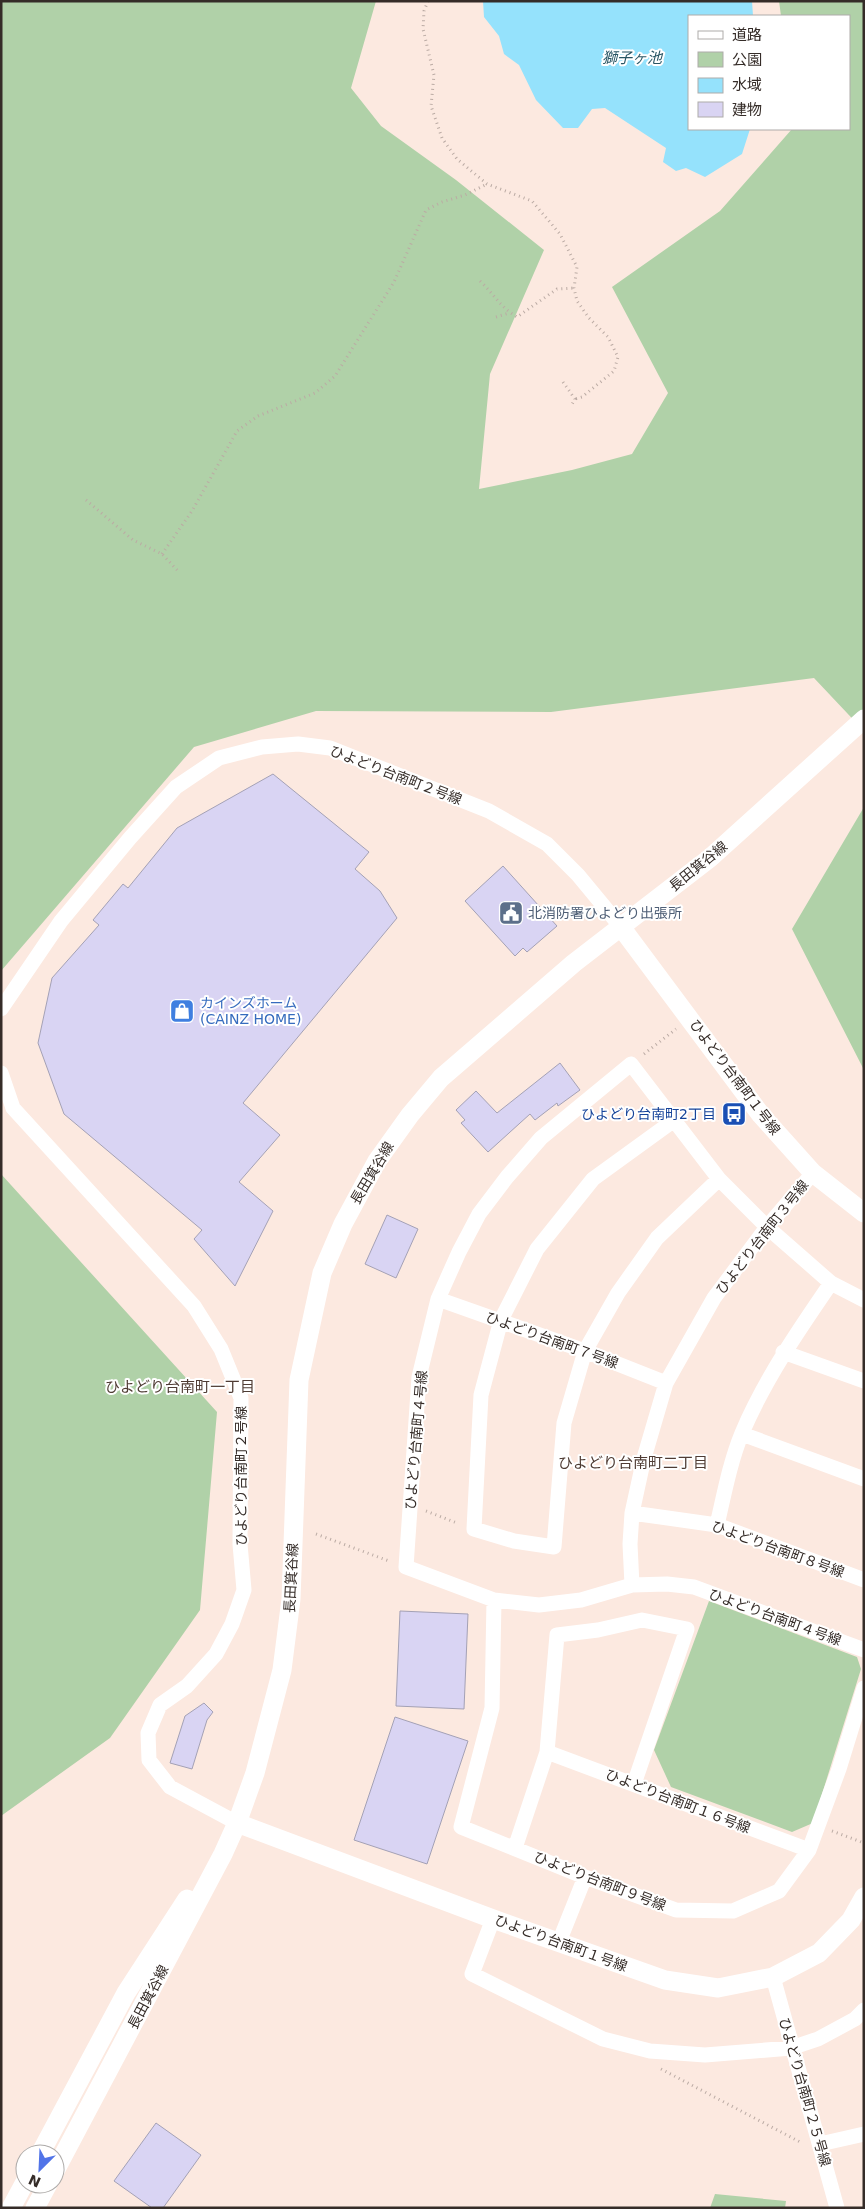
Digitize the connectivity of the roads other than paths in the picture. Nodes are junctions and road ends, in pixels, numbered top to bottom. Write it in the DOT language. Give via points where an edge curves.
graph roads {
  1 [pos="864,719"];
  2 [pos="621,927"];
  3 [pos="1,1008"];
  4 [pos="1,1073"];
  5 [pos="673,1121"];
  6 [pos="813,1173"];
  7 [pos="719,1179"];
  8 [pos="864,1213"];
  9 [pos="766,1227"];
  10 [pos="831,1283"];
  11 [pos="438,1299"];
  12 [pos="864,1300"];
  13 [pos="501,1320"];
  14 [pos="586,1351"];
  15 [pos="783,1352"];
  16 [pos="864,1381"];
  17 [pos="666,1383"];
  18 [pos="742,1434"];
  19 [pos="864,1479"];
  20 [pos="632,1513"];
  21 [pos="717,1525"];
  22 [pos="864,1580"];
  23 [pos="632,1585"];
  24 [pos="494,1600"];
  25 [pos="864,1650"];
  26 [pos="864,1688"];
  27 [pos="547,1752"];
  28 [pos="634,1784"];
  29 [pos="238,1823"];
  30 [pos="516,1848"];
  31 [pos="809,1850"];
  32 [pos="585,1877"];
  33 [pos="864,1897"];
  34 [pos="493,1919"];
  35 [pos="559,1942"];
  36 [pos="773,1977"];
  37 [pos="861,2017"];
  38 [pos="792,2048"];
  39 [pos="864,2134"];
  40 [pos="45,2144"];
  41 [pos="821,2149"];
  42 [pos="65,2152"];
  43 [pos="19,2194"];
  44 [pos="43,2194"];
  45 [pos="12,2208"];
  46 [pos="35,2208"];
  47 [pos="837,2208"];
  1 -- 2 [label="street, 長田箕谷線" via="710,858"];
  2 -- 3 [label="street, ひよどり台南町２号線" via="578,875 547,844 489,811 330,748 298,744 262,747 219,758 176,787 61,921"];
  2 -- 6 [label="street, ひよどり台南町１号線" via="761,1115"];
  2 -- 29 [label="street, 長田箕谷線" via="440,1078 377,1161 339,1232 322,1273 299,1380 291,1599 282,1670"];
  4 -- 29 [label="street, ひよどり台南町２号線" via="12,1108 194,1306 221,1349 241,1398 240,1544 244,1590 232,1624 216,1654 187,1686 160,1706 148,1733 150,1760 170,1787"];
  5 -- 7 [label="street"];
  5 -- 11 [label="street, ひよどり台南町４号線" via="631,1064 541,1138 507,1177 479,1214"];
  5 -- 13 [label="street" via="593,1179 537,1249"];
  6 -- 8 [label="street, ひよどり台南町１号線"];
  6 -- 9 [label="street, ひよどり台南町３号線"];
  7 -- 9 [label="street"];
  7 -- 14 [label="street" via="657,1238 618,1293"];
  9 -- 10 [label="street"];
  9 -- 17 [label="street, ひよどり台南町３号線" via="714,1298"];
  10 -- 12 [label="street"];
  10 -- 15 [label="street"];
  11 -- 13 [label="street, ひよどり台南町７号線"];
  11 -- 24 [label="street, ひよどり台南町４号線" via="419,1377 406,1567"];
  13 -- 14 [label="street, ひよどり台南町７号線"];
  13 -- 14 [label="street" via="481,1395 474,1529 514,1541 554,1547 564,1423"];
  14 -- 17 [label="street, ひよどり台南町７号線"];
  15 -- 16 [label="street"];
  15 -- 18 [label="street"];
  17 -- 20 [label="street, ひよどり台南町３号線"];
  18 -- 19 [label="street"];
  18 -- 21 [label="street"];
  20 -- 21 [label="street, ひよどり台南町８号線"];
  20 -- 23 [label="street, ひよどり台南町３号線"];
  21 -- 22 [label="street, ひよどり台南町８号線"];
  23 -- 24 [label="street, ひよどり台南町４号線" via="581,1600 547,1604"];
  23 -- 25 [label="street, ひよどり台南町４号線" via="694,1587"];
  24 -- 30 [label="street, ひよどり台南町９号線" via="492,1708 461,1827"];
  26 -- 31 [label="street, ひよどり台南町９号線" via="840,1769"];
  27 -- 28 [label="street, ひよどり台南町１６号線"];
  27 -- 28 [label="street" via="557,1636 642,1620 687,1629"];
  27 -- 30 [label="street"];
  28 -- 31 [label="street, ひよどり台南町１６号線"];
  29 -- 34 [label="street, ひよどり台南町１号線"];
  29 -- 40 [label="street, 長田箕谷線" via="126,1993"];
  29 -- 42 [label="street, 長田箕谷線"];
  30 -- 32 [label="street, ひよどり台南町９号線"];
  31 -- 32 [label="street, ひよどり台南町９号線" via="779,1891 733,1911 676,1910"];
  32 -- 35 [label="street"];
  33 -- 36 [label="street, ひよどり台南町１号線" via="851,1920 819,1953"];
  34 -- 35 [label="street, ひよどり台南町１号線"];
  34 -- 38 [label="street" via="472,1974 603,2039 645,2050 704,2055"];
  35 -- 36 [label="street, ひよどり台南町１号線" via="665,1980 718,1988"];
  36 -- 38 [label="street, ひよどり台南町２５号線"];
  37 -- 38 [label="street"];
  38 -- 41 [label="street, ひよどり台南町２５号線"];
  39 -- 41 [label="street"];
  41 -- 47 [label="street, ひよどり台南町２５号線"];
  43 -- 45 [label="street"];
  44 -- 46 [label="street"];
}
